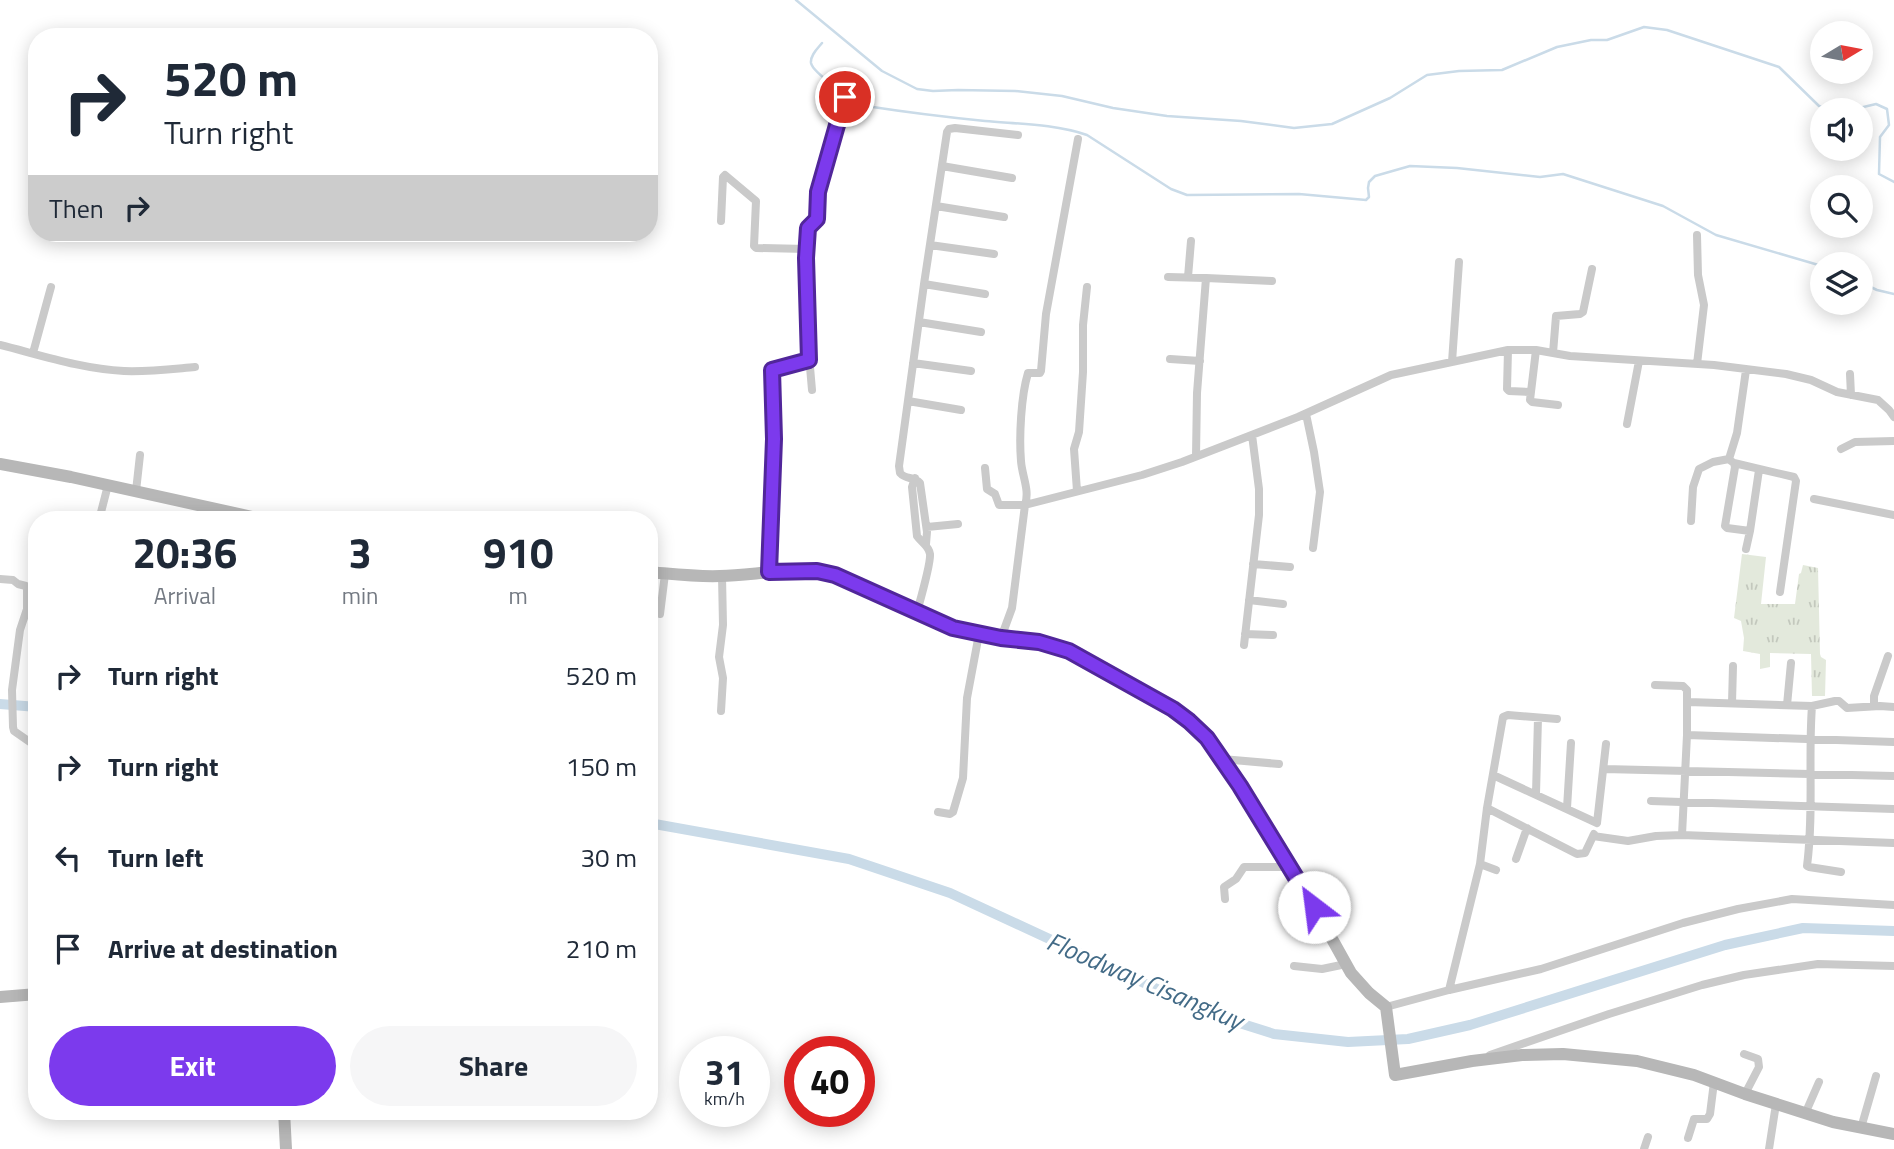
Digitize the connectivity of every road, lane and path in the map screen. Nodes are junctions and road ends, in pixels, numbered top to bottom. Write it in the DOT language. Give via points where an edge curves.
graph roads {
  1 [pos="845,97"];
  2 [pos="1018,135"];
  3 [pos="1078,139"];
  4 [pos="942,166"];
  5 [pos="1012,178"];
  6 [pos="936,206"];
  7 [pos="1004,216"];
  8 [pos="721,221"];
  9 [pos="1697,234"];
  10 [pos="1191,241"];
  11 [pos="930,245"];
  12 [pos="807,249"];
  13 [pos="994,254"];
  14 [pos="1459,262"];
  15 [pos="1592,269"];
  16 [pos="1168,277"];
  17 [pos="1188,277"];
  18 [pos="1206,278"];
  19 [pos="1272,281"];
  20 [pos="924,284"];
  21 [pos="51,287"];
  22 [pos="1087,287"];
  23 [pos="985,294"];
  24 [pos="919,322"];
  25 [pos="981,332"];
  26 [pos="0,345"];
  27 [pos="1508,350"];
  28 [pos="1536,350"];
  29 [pos="33,353"];
  30 [pos="1553,353"];
  31 [pos="1170,359"];
  32 [pos="809,360"];
  33 [pos="1199,361"];
  34 [pos="1639,361"];
  35 [pos="1452,362"];
  36 [pos="913,363"];
  37 [pos="1698,364"];
  38 [pos="195,367"];
  39 [pos="1746,370"];
  40 [pos="971,371"];
  41 [pos="1850,374"];
  42 [pos="812,390"];
  43 [pos="1530,392"];
  44 [pos="1850,395"];
  45 [pos="908,401"];
  46 [pos="1558,405"];
  47 [pos="961,410"];
  48 [pos="1892,410"];
  49 [pos="1306,414"];
  50 [pos="1627,424"];
  51 [pos="1252,435"];
  52 [pos="1894,441"];
  53 [pos="1841,449"];
  54 [pos="140,455"];
  55 [pos="1196,456"];
  56 [pos="1731,461"];
  57 [pos="0,464"];
  58 [pos="985,468"];
  59 [pos="1759,470"];
  60 [pos="915,478"];
  61 [pos="108,485"];
  62 [pos="136,491"];
  63 [pos="1077,491"];
  64 [pos="1814,499"];
  65 [pos="1026,505"];
  66 [pos="101,511"];
  67 [pos="218,511"];
  68 [pos="1894,515"];
  69 [pos="1690,521"];
  70 [pos="958,524"];
  71 [pos="926,527"];
  72 [pos="1750,531"];
  73 [pos="926,544"];
  74 [pos="1313,548"];
  75 [pos="1746,549"];
  76 [pos="1253,564"];
  77 [pos="1290,567"];
  78 [pos="769,572"];
  79 [pos="658,573"];
  80 [pos="665,573"];
  81 [pos="722,576"];
  82 [pos="0,579"];
  83 [pos="1780,592"];
  84 [pos="1249,600"];
  85 [pos="1283,604"];
  86 [pos="917,612"];
  87 [pos="660,614"];
  88 [pos="979,634"];
  89 [pos="1245,634"];
  90 [pos="1273,635"];
  91 [pos="1001,638"];
  92 [pos="1244,645"];
  93 [pos="1888,656"];
  94 [pos="1790,663"];
  95 [pos="1733,667"];
  96 [pos="1655,685"];
  97 [pos="1688,702"];
  98 [pos="1732,703"];
  99 [pos="1787,705"];
  100 [pos="1812,706"];
  101 [pos="1874,706"];
  102 [pos="1894,707"];
  103 [pos="721,711"];
  104 [pos="1538,718"];
  105 [pos="1557,719"];
  106 [pos="1687,735"];
  107 [pos="1810,739"];
  108 [pos="28,741"];
  109 [pos="1894,742"];
  110 [pos="1570,743"];
  111 [pos="1606,744"];
  112 [pos="1222,759"];
  113 [pos="1279,764"];
  114 [pos="1604,769"];
  115 [pos="1685,769"];
  116 [pos="1812,774"];
  117 [pos="1493,775"];
  118 [pos="1894,776"];
  119 [pos="1536,794"];
  120 [pos="1651,801"];
  121 [pos="1684,802"];
  122 [pos="1812,807"];
  123 [pos="1487,808"];
  124 [pos="1567,808"];
  125 [pos="1894,809"];
  126 [pos="938,812"];
  127 [pos="1597,823"];
  128 [pos="1527,828"];
  129 [pos="1682,835"];
  130 [pos="1593,836"];
  131 [pos="1811,838"];
  132 [pos="1894,843"];
  133 [pos="1516,859"];
  134 [pos="1480,864"];
  135 [pos="1292,867"];
  136 [pos="1496,870"];
  137 [pos="1841,872"];
  138 [pos="1225,899"];
  139 [pos="1894,905"];
  140 [pos="1346,964"];
  141 [pos="1294,966"];
  142 [pos="1894,966"];
  143 [pos="1449,990"];
  144 [pos="28,995"];
  145 [pos="0,997"];
  146 [pos="1387,1010"];
  147 [pos="1744,1054"];
  148 [pos="1472,1061"];
  149 [pos="1876,1076"];
  150 [pos="1819,1082"];
  151 [pos="1714,1083"];
  152 [pos="1745,1094"];
  153 [pos="1776,1104"];
  154 [pos="1805,1114"];
  155 [pos="284,1120"];
  156 [pos="1861,1128"];
  157 [pos="1894,1134"];
  158 [pos="1648,1136"];
  159 [pos="1688,1138"];
  160 [pos="286,1149"];
  161 [pos="1644,1149"];
  162 [pos="1769,1149"];
  1 -- 12 [label="street" via="818,192 817,219 808,227"];
  2 -- 4 [label="street" via="949,129"];
  3 -- 65 [label="street" via="1046,314 1041,371 1028,373 1025,386 1021,457"];
  4 -- 5 [label="street"];
  4 -- 6 [label="street"];
  6 -- 7 [label="street"];
  6 -- 11 [label="street"];
  8 -- 12 [label="street" via="725,175 755,199 755,248"];
  9 -- 37 [label="street" via="1704,306"];
  10 -- 17 [label="street"];
  11 -- 13 [label="street"];
  11 -- 20 [label="street"];
  12 -- 32 [label="street"];
  14 -- 35 [label="street"];
  15 -- 30 [label="street" via="1583,312 1556,316"];
  16 -- 17 [label="street"];
  17 -- 18 [label="street"];
  18 -- 19 [label="street"];
  18 -- 33 [label="street"];
  20 -- 23 [label="street"];
  20 -- 24 [label="street"];
  21 -- 29 [label="street"];
  22 -- 63 [label="street" via="1079,432 1074,449"];
  24 -- 25 [label="street"];
  24 -- 36 [label="street"];
  26 -- 29 [label="street"];
  27 -- 28 [label="street"];
  27 -- 35 [label="street"];
  27 -- 43 [label="street" via="1507,389"];
  28 -- 30 [label="street"];
  28 -- 43 [label="street"];
  29 -- 38 [label="street" via="123,371"];
  30 -- 34 [label="street"];
  31 -- 33 [label="street"];
  32 -- 42 [label="street"];
  32 -- 78 [label="street" via="772,370"];
  33 -- 55 [label="street"];
  34 -- 37 [label="street"];
  34 -- 50 [label="street"];
  35 -- 49 [label="street" via="1378,380"];
  36 -- 40 [label="street"];
  36 -- 45 [label="street"];
  37 -- 39 [label="street"];
  39 -- 44 [label="street" via="1803,377"];
  39 -- 56 [label="street"];
  41 -- 44 [label="street"];
  43 -- 46 [label="street" via="1532,402"];
  44 -- 48 [label="street" via="1878,400"];
  45 -- 47 [label="street"];
  45 -- 60 [label="street" via="900,474"];
  49 -- 51 [label="street"];
  49 -- 74 [label="street" via="1320,492"];
  51 -- 55 [label="street"];
  51 -- 76 [label="street" via="1259,502"];
  52 -- 53 [label="street" via="1855,442"];
  54 -- 62 [label="street"];
  55 -- 63 [label="street"];
  56 -- 59 [label="street"];
  56 -- 69 [label="street" via="1699,469"];
  56 -- 72 [label="street" via="1734,478 1725,526"];
  57 -- 61 [label="street"];
  58 -- 65 [label="street" via="987,489 999,505"];
  59 -- 72 [label="street"];
  59 -- 83 [label="street" via="1796,481"];
  60 -- 71 [label="street" via="921,485"];
  60 -- 73 [label="street" via="917,536"];
  61 -- 62 [label="street"];
  61 -- 66 [label="street"];
  62 -- 67 [label="street"];
  63 -- 65 [label="street"];
  64 -- 68 [label="street"];
  65 -- 91 [label="street" via="1012,608"];
  70 -- 71 [label="street"];
  71 -- 73 [label="street"];
  72 -- 75 [label="street"];
  73 -- 86 [label="street" via="930,555"];
  76 -- 77 [label="street"];
  76 -- 84 [label="street"];
  78 -- 81 [label="street"];
  78 -- 86 [label="street" via="835,575"];
  79 -- 80 [label="street"];
  80 -- 81 [label="street"];
  80 -- 87 [label="street"];
  81 -- 103 [label="street"];
  82 -- 108 [label="street" via="13,580 27,589 12,690 14,731"];
  84 -- 85 [label="street"];
  84 -- 89 [label="street"];
  86 -- 88 [label="street"];
  88 -- 91 [label="street"];
  88 -- 126 [label="street" via="967,698 963,778 953,812"];
  89 -- 90 [label="street"];
  89 -- 92 [label="street"];
  91 -- 112 [label="street" via="1039,642 1082,657 1189,721"];
  93 -- 101 [label="street"];
  94 -- 99 [label="street"];
  95 -- 98 [label="street"];
  96 -- 97 [label="street" via="1685,687"];
  97 -- 98 [label="street"];
  97 -- 106 [label="street"];
  98 -- 99 [label="street"];
  99 -- 100 [label="street"];
  100 -- 101 [label="street" via="1835,701 1847,708"];
  100 -- 107 [label="street"];
  101 -- 102 [label="street"];
  104 -- 105 [label="street"];
  104 -- 117 [label="street" via="1503,717"];
  104 -- 119 [label="street"];
  106 -- 107 [label="street"];
  106 -- 115 [label="street"];
  107 -- 109 [label="street"];
  107 -- 116 [label="street"];
  110 -- 124 [label="street"];
  111 -- 114 [label="street"];
  112 -- 113 [label="street"];
  112 -- 135 [label="street"];
  114 -- 115 [label="street"];
  114 -- 127 [label="street"];
  115 -- 116 [label="street"];
  115 -- 121 [label="street"];
  116 -- 118 [label="street"];
  116 -- 122 [label="street"];
  117 -- 119 [label="street"];
  117 -- 123 [label="street"];
  119 -- 124 [label="street"];
  120 -- 121 [label="street"];
  121 -- 122 [label="street"];
  121 -- 129 [label="street"];
  122 -- 125 [label="street"];
  122 -- 131 [label="street"];
  123 -- 128 [label="street"];
  123 -- 134 [label="street"];
  124 -- 127 [label="street"];
  127 -- 130 [label="street"];
  128 -- 130 [label="street" via="1580,854"];
  128 -- 133 [label="street"];
  129 -- 130 [label="street" via="1628,841"];
  129 -- 131 [label="street"];
  131 -- 132 [label="street"];
  131 -- 137 [label="street" via="1808,867"];
  134 -- 136 [label="street"];
  134 -- 143 [label="street"];
  135 -- 138 [label="street" via="1244,867 1224,887"];
  135 -- 140 [label="street"];
  139 -- 143 [label="street" via="1792,899 1738,909 1541,968"];
  140 -- 141 [label="street" via="1322,969"];
  140 -- 146 [label="street"];
  142 -- 148 [label="street" via="1818,964 1744,975"];
  143 -- 146 [label="street"];
  144 -- 145 [label="street"];
  146 -- 148 [label="street" via="1395,1075"];
  147 -- 152 [label="street" via="1760,1062"];
  148 -- 151 [label="street" via="1522,1055 1598,1056 1661,1066"];
  149 -- 156 [label="street"];
  150 -- 154 [label="street"];
  151 -- 152 [label="street"];
  151 -- 159 [label="street" via="1710,1114 1707,1119 1694,1119"];
  152 -- 153 [label="street"];
  153 -- 154 [label="street"];
  153 -- 162 [label="street"];
  154 -- 156 [label="street"];
  155 -- 160 [label="street"];
  156 -- 157 [label="street"];
  158 -- 161 [label="street"];
}
